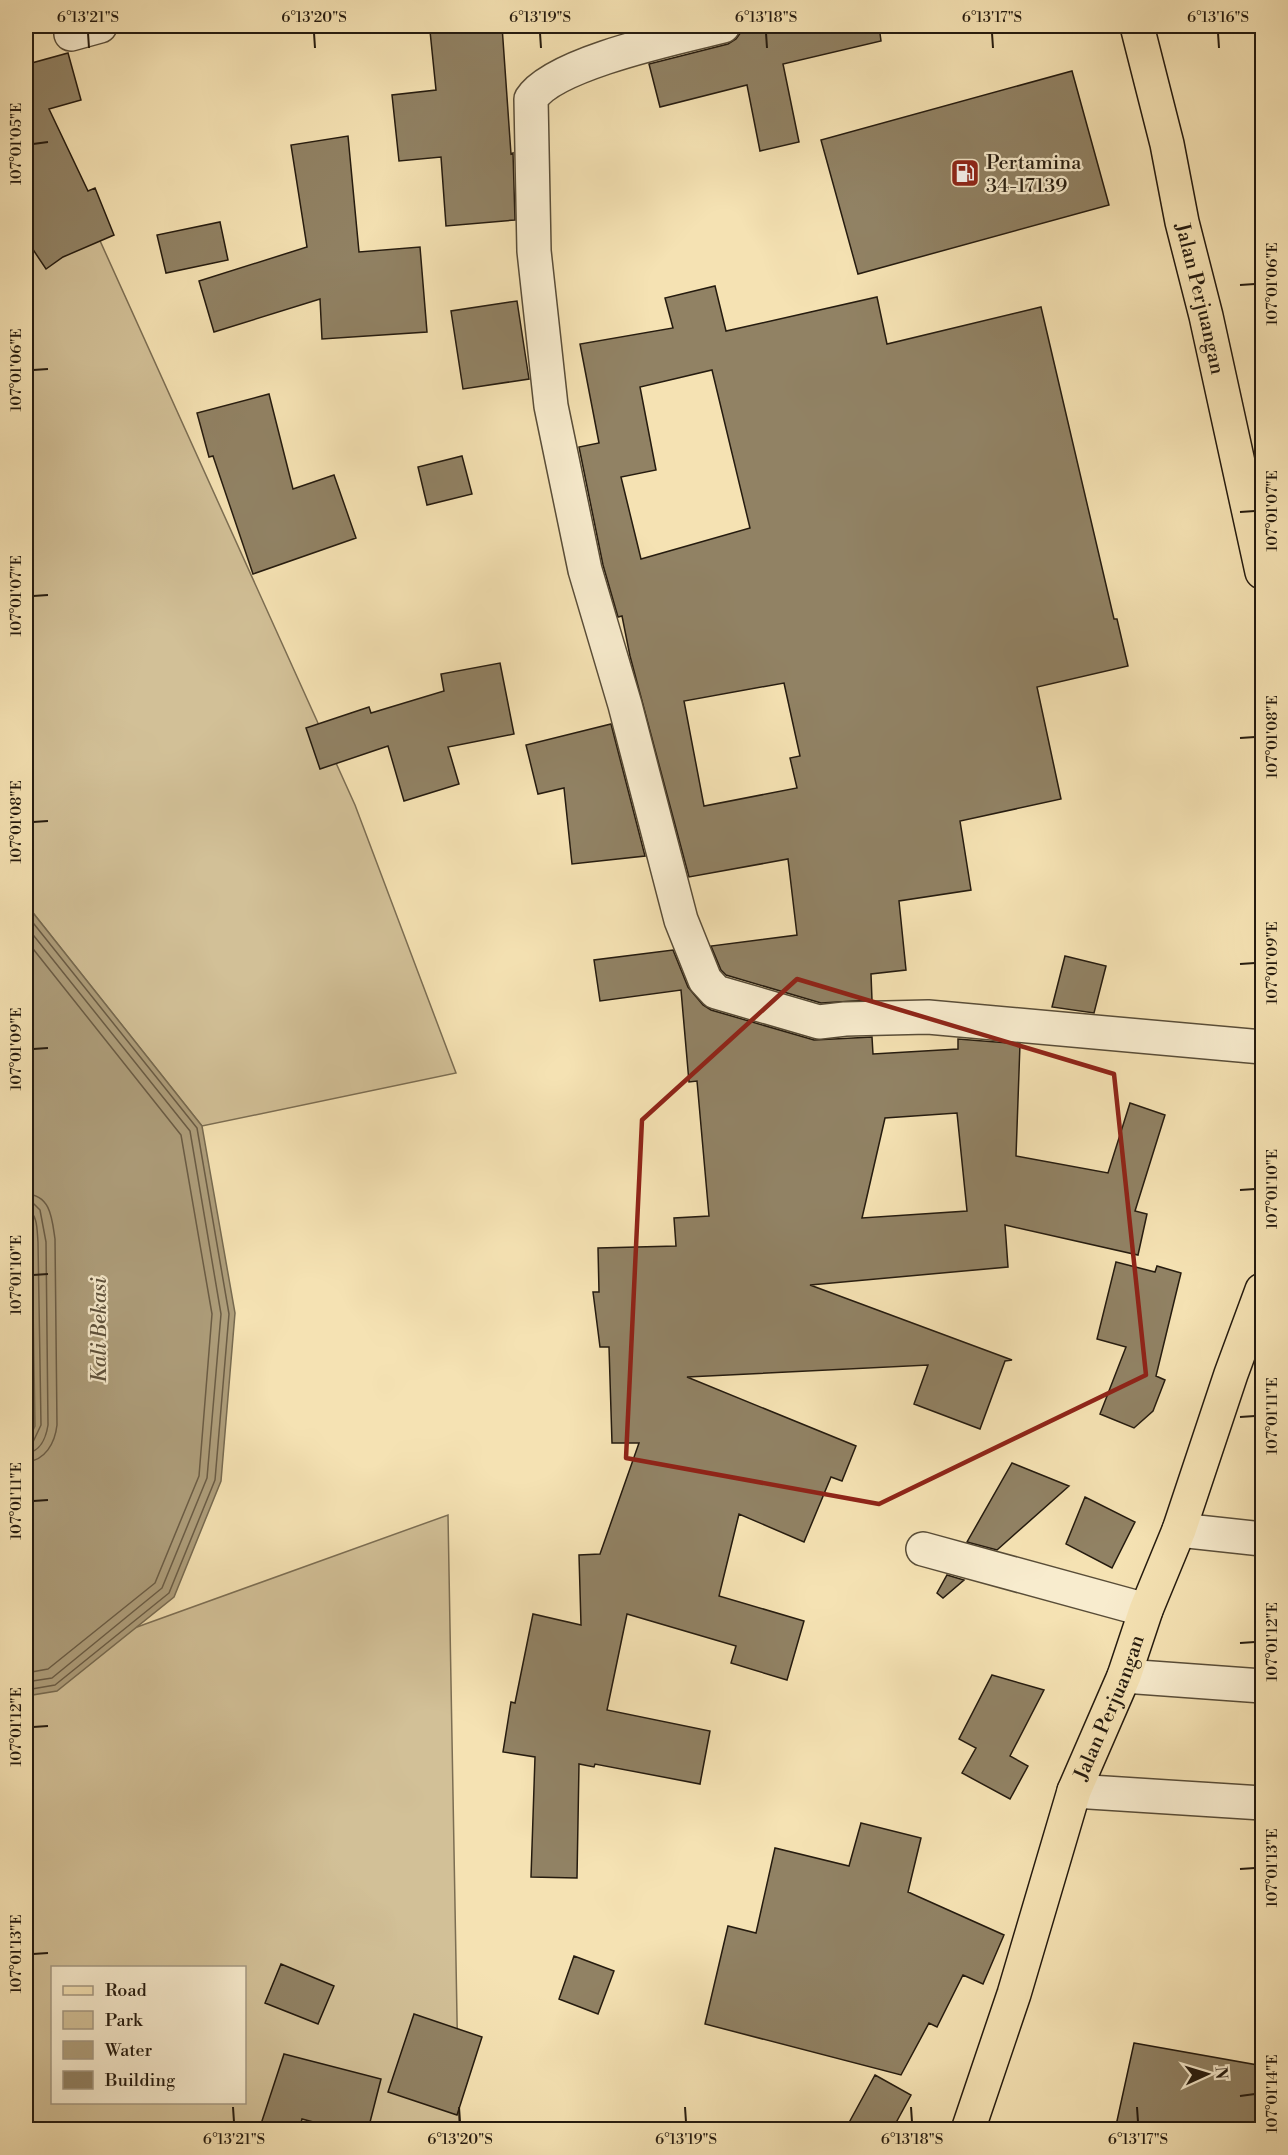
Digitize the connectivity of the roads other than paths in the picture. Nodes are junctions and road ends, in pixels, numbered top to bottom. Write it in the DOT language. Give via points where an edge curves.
graph roads {
  1 [pos="723,26"];
  2 [pos="1137,26"];
  3 [pos="1253,475"];
  4 [pos="1263,572"];
  5 [pos="1263,1047"];
  6 [pos="1263,1290"];
  7 [pos="1179,1530"];
  8 [pos="1263,1539"];
  9 [pos="923,1550"];
  10 [pos="1146,1610"];
  11 [pos="1124,1676"];
  12 [pos="1263,1686"];
  13 [pos="1074,1791"];
  14 [pos="1263,1803"];
  15 [pos="968,2130"];
  1 -- 5 [label="street" via="609,56 553,79 531,99 534,250 551,406 586,574 681,920 705,980 716,992 819,1022 928,1017"];
  2 -- 3 [label="main road, Jalan Perjuangan" via="1206,316"];
  3 -- 4 [label="main road, Jalan Perjuangan"];
  6 -- 7 [label="main road, Jalan Perjuangan"];
  7 -- 8 [label="street"];
  7 -- 10 [label="main road, Jalan Perjuangan"];
  9 -- 10 [label="street"];
  10 -- 11 [label="main road, Jalan Perjuangan"];
  11 -- 12 [label="street"];
  11 -- 13 [label="main road, Jalan Perjuangan"];
  13 -- 14 [label="street"];
  13 -- 15 [label="main road, Jalan Perjuangan" via="1014,1994"];
}
